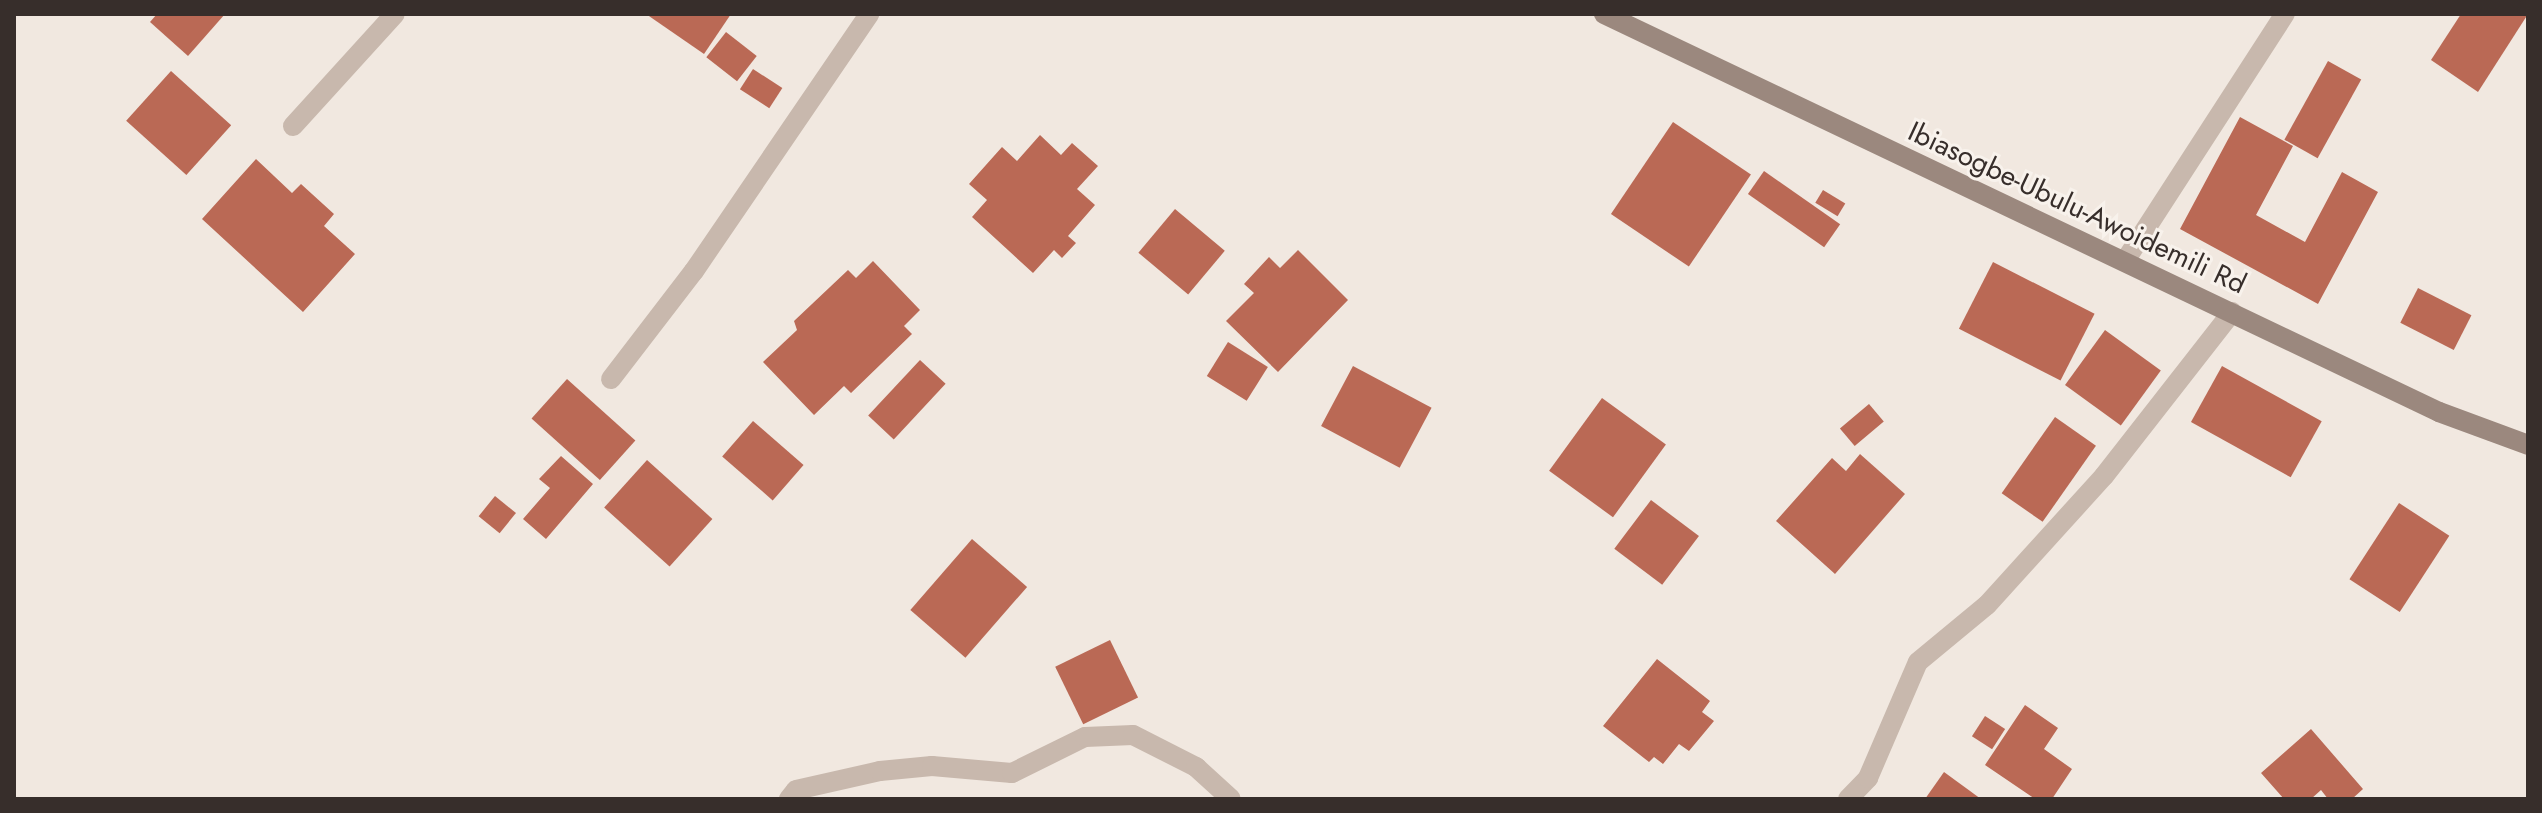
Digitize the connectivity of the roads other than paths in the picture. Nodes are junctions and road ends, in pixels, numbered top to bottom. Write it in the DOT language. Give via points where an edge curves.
graph roads {
  1 [pos="395,14"];
  2 [pos="869,14"];
  3 [pos="1604,14"];
  4 [pos="2285,14"];
  5 [pos="293,126"];
  6 [pos="2125,261"];
  7 [pos="2232,312"];
  8 [pos="611,379"];
  9 [pos="2528,445"];
  10 [pos="789,799"];
  11 [pos="1231,799"];
  12 [pos="1848,799"];
  1 -- 5 [label="street"];
  2 -- 8 [label="street" via="694,271"];
  3 -- 6 [label="street, Ibiasogbe-Ubulu-Awoidemili Rd"];
  4 -- 6 [label="street"];
  6 -- 7 [label="street, Ibiasogbe-Ubulu-Awoidemili Rd"];
  7 -- 9 [label="street, Ibiasogbe-Ubulu-Awoidemili Rd" via="2439,412"];
  7 -- 12 [label="street" via="2104,476 1987,605 1918,662 1868,778"];
  10 -- 11 [label="street" via="796,790 880,771 932,766 1012,773 1085,737 1133,735 1196,767"];
}
